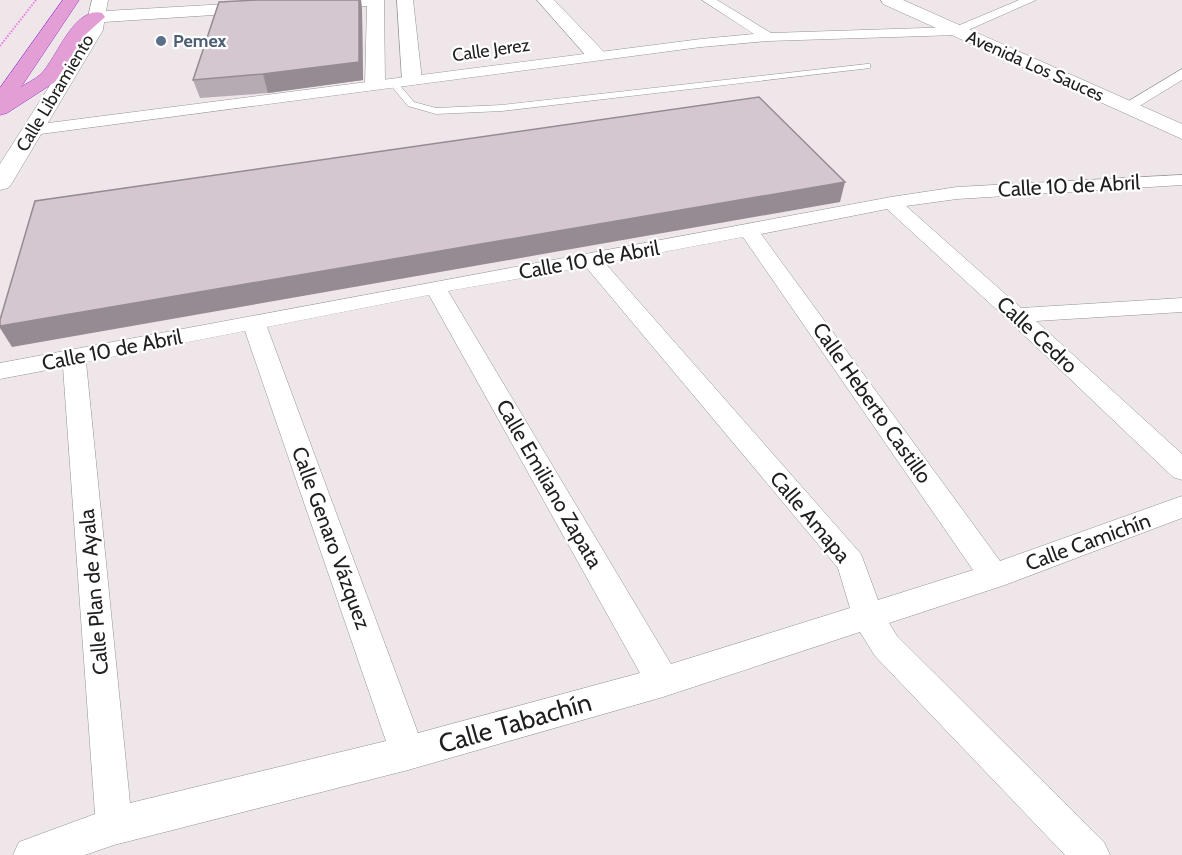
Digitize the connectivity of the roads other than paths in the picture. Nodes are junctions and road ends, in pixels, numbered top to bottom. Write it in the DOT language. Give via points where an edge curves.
graph roads {
  1 [pos="71,0"];
  2 [pos="263,0"];
  3 [pos="375,0"];
  4 [pos="405,0"];
  5 [pos="545,0"];
  6 [pos="565,0"];
  7 [pos="708,0"];
  8 [pos="731,0"];
  9 [pos="889,0"];
  10 [pos="1030,0"];
  11 [pos="98,8"];
  12 [pos="957,31"];
  13 [pos="791,36"];
  14 [pos="768,37"];
  15 [pos="615,53"];
  16 [pos="596,55"];
  17 [pos="867,66"];
  18 [pos="1182,74"];
  19 [pos="412,80"];
  20 [pos="384,83"];
  21 [pos="0,102"];
  22 [pos="1127,107"];
  23 [pos="0,109"];
  24 [pos="33,130"];
  25 [pos="1182,132"];
  26 [pos="1182,180"];
  27 [pos="0,183"];
  28 [pos="891,203"];
  29 [pos="749,231"];
  30 [pos="591,260"];
  31 [pos="435,287"];
  32 [pos="1182,305"];
  33 [pos="1016,315"];
  34 [pos="255,323"];
  35 [pos="74,357"];
  36 [pos="0,371"];
  37 [pos="1182,470"];
  38 [pos="1182,507"];
  39 [pos="994,576"];
  40 [pos="868,617"];
  41 [pos="663,681"];
  42 [pos="408,753"];
  43 [pos="114,826"];
  44 [pos="32,855"];
  45 [pos="1091,855"];
  1 -- 21 [label="highway"];
  2 -- 11 [label="street" via="120,10"];
  3 -- 11 [label="street"];
  3 -- 20 [label="street"];
  4 -- 19 [label="street"];
  5 -- 16 [label="street"];
  6 -- 15 [label="street"];
  7 -- 14 [label="street"];
  8 -- 13 [label="street"];
  9 -- 12 [label="street, Avenida Los Sauces"];
  10 -- 12 [label="street"];
  11 -- 23 [label="highway" via="48,78"];
  11 -- 24 [label="street, Calle Libramiento" via="94,30"];
  12 -- 13 [label="street, Calle Jerez"];
  12 -- 22 [label="street, Avenida Los Sauces"];
  13 -- 14 [label="street, Calle Jerez"];
  14 -- 15 [label="street, Calle Jerez"];
  15 -- 16 [label="street, Calle Jerez"];
  16 -- 19 [label="street, Calle Jerez"];
  17 -- 20 [label="lane" via="502,108 436,111 411,104"];
  18 -- 22 [label="street"];
  19 -- 20 [label="street, Calle Jerez"];
  20 -- 24 [label="street, Calle Jerez"];
  22 -- 25 [label="street, Avenida Los Sauces"];
  24 -- 27 [label="street, Calle Libramiento"];
  26 -- 28 [label="street, Calle 10 de Abril" via="957,193"];
  28 -- 29 [label="street, Calle 10 de Abril"];
  28 -- 33 [label="street, Calle Cedro"];
  29 -- 30 [label="street, Calle 10 de Abril"];
  29 -- 39 [label="street, Calle Heberto Castillo"];
  30 -- 31 [label="street, Calle 10 de Abril"];
  30 -- 40 [label="street, Calle Amapa" via="851,563"];
  31 -- 34 [label="street, Calle 10 de Abril"];
  31 -- 41 [label="street, Calle Emiliano Zapata"];
  32 -- 33 [label="street"];
  33 -- 37 [label="street, Calle Cedro"];
  34 -- 35 [label="street, Calle 10 de Abril"];
  34 -- 42 [label="street, Calle Genaro Vázquez"];
  35 -- 36 [label="street, Calle 10 de Abril"];
  35 -- 43 [label="street, Calle Plan de Ayala"];
  38 -- 39 [label="street, Calle Camichín"];
  39 -- 40 [label="street, Calle Tabachín"];
  40 -- 41 [label="street, Calle Tabachín"];
  40 -- 45 [label="street, Calle Amapa" via="886,646"];
  41 -- 42 [label="street, Calle Tabachín"];
  42 -- 43 [label="street, Calle Tabachín"];
  43 -- 44 [label="street, Calle Tabachín"];
}
